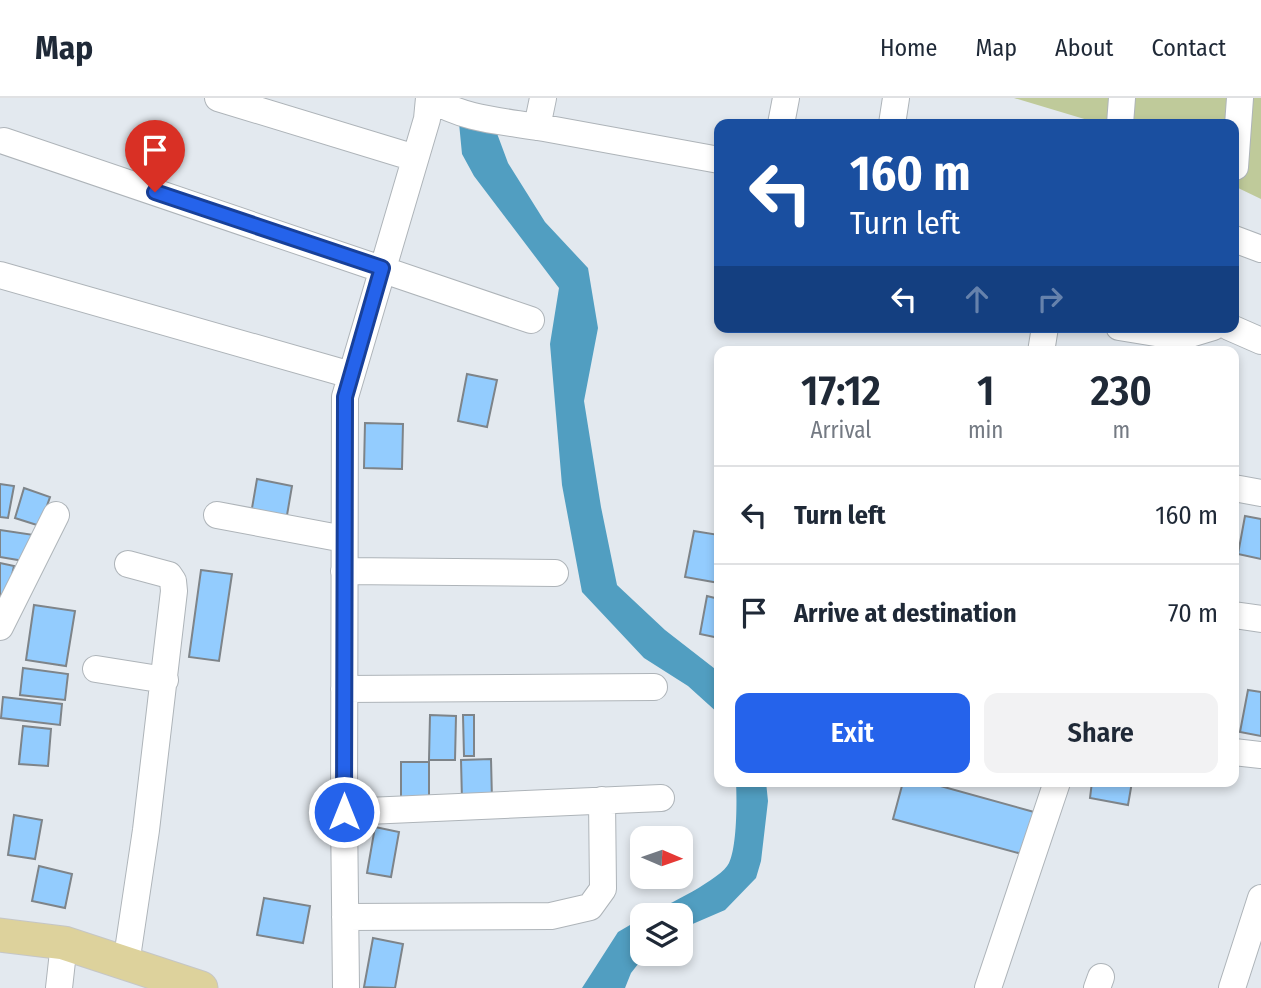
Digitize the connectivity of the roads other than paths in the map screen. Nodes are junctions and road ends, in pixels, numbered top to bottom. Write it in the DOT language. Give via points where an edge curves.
graph roads {
  1 [pos="218,98"];
  2 [pos="542,98"];
  3 [pos="786,98"];
  4 [pos="896,98"];
  5 [pos="1122,98"];
  6 [pos="1240,98"];
  7 [pos="435,102"];
  8 [pos="783,119"];
  9 [pos="893,119"];
  10 [pos="1120,119"];
  11 [pos="1238,119"];
  12 [pos="537,127"];
  13 [pos="4,141"];
  14 [pos="415,158"];
  15 [pos="714,159"];
  16 [pos="1239,241"];
  17 [pos="1261,249"];
  18 [pos="382,268"];
  19 [pos="0,275"];
  20 [pos="531,320"];
  21 [pos="1239,331"];
  22 [pos="1156,333"];
  23 [pos="1193,333"];
  24 [pos="1261,341"];
  25 [pos="351,375"];
  26 [pos="1239,489"];
  27 [pos="1261,494"];
  28 [pos="56,515"];
  29 [pos="217,515"];
  30 [pos="344,539"];
  31 [pos="128,564"];
  32 [pos="344,572"];
  33 [pos="555,573"];
  34 [pos="1239,616"];
  35 [pos="1261,619"];
  36 [pos="0,627"];
  37 [pos="96,669"];
  38 [pos="165,680"];
  39 [pos="654,687"];
  40 [pos="344,689"];
  41 [pos="1239,753"];
  42 [pos="1261,755"];
  43 [pos="1055,787"];
  44 [pos="661,798"];
  45 [pos="602,800"];
  46 [pos="344,812"];
  47 [pos="1261,898"];
  48 [pos="345,917"];
  49 [pos="0,935"];
  50 [pos="64,943"];
  51 [pos="126,964"];
  52 [pos="59,988"];
  53 [pos="201,988"];
  54 [pos="346,988"];
  55 [pos="988,988"];
  56 [pos="1232,988"];
  1 -- 14 [label="street"];
  2 -- 12 [label="street"];
  3 -- 8 [label="street"];
  4 -- 9 [label="street"];
  5 -- 10 [label="street"];
  6 -- 11 [label="street"];
  7 -- 12 [label="street" via="495,122"];
  7 -- 14 [label="street"];
  12 -- 15 [label="street"];
  13 -- 18 [label="street"];
  14 -- 18 [label="street"];
  16 -- 17 [label="street"];
  18 -- 20 [label="street"];
  18 -- 25 [label="street"];
  19 -- 25 [label="street"];
  21 -- 24 [label="street"];
  22 -- 23 [label="street" via="1180,337"];
  25 -- 30 [label="street" via="345,397"];
  26 -- 27 [label="street"];
  28 -- 36 [label="street"];
  29 -- 30 [label="street"];
  30 -- 32 [label="street"];
  31 -- 38 [label="street" via="159,571 173,581"];
  32 -- 33 [label="street"];
  32 -- 40 [label="street"];
  34 -- 35 [label="street"];
  37 -- 38 [label="street"];
  38 -- 51 [label="street"];
  39 -- 40 [label="street"];
  40 -- 46 [label="street"];
  41 -- 42 [label="street"];
  43 -- 55 [label="street"];
  44 -- 45 [label="street"];
  45 -- 46 [label="street"];
  45 -- 48 [label="street" via="603,889 590,907 551,916"];
  46 -- 48 [label="street"];
  47 -- 56 [label="street"];
  48 -- 54 [label="street"];
  49 -- 50 [label="main road"];
  50 -- 51 [label="main road"];
  50 -- 52 [label="street"];
  51 -- 53 [label="main road"];
}
